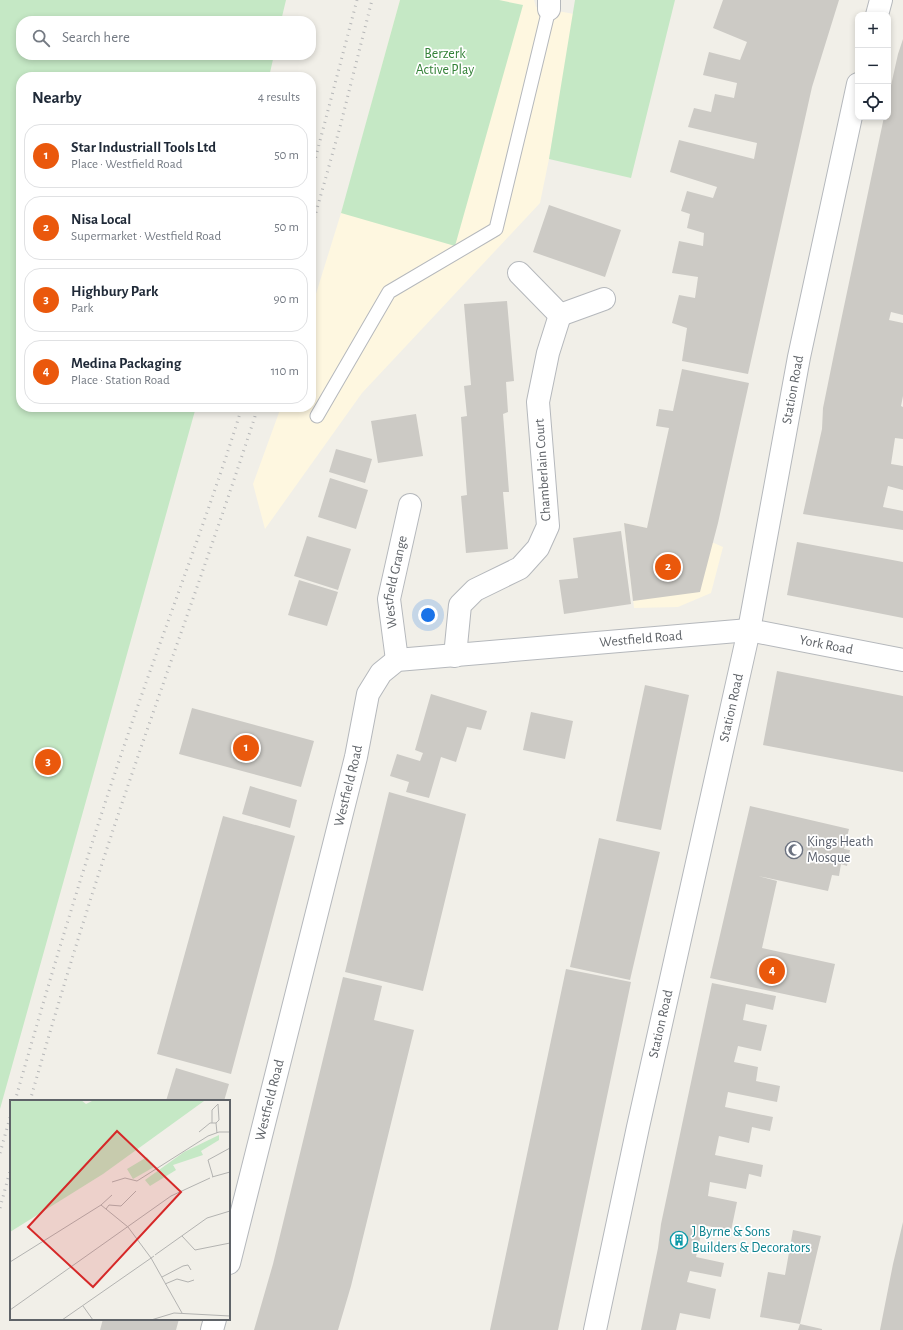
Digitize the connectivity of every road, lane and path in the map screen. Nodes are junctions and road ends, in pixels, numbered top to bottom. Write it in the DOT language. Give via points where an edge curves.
graph roads {
  1 [pos="881,0"];
  2 [pos="549,5"];
  3 [pos="878,12"];
  4 [pos="855,98"];
  5 [pos="519,272"];
  6 [pos="604,299"];
  7 [pos="560,315"];
  8 [pos="317,416"];
  9 [pos="410,505"];
  10 [pos="749,630"];
  11 [pos="455,656"];
  12 [pos="397,660"];
  13 [pos="903,660"];
  14 [pos="230,1259"];
  15 [pos="215,1320"];
  16 [pos="212,1330"];
  17 [pos="595,1330"];
  1 -- 3 [label="street"];
  2 -- 8 [label="lane" via="496,229 389,292"];
  4 -- 10 [label="street, Station Road" via="799,357"];
  5 -- 7 [label="street"];
  6 -- 7 [label="street"];
  7 -- 11 [label="street, Chamberlain Court" via="548,353 538,402 548,526 538,548 520,568 475,590 460,605"];
  9 -- 12 [label="street, Westfield Grange" via="389,599"];
  10 -- 11 [label="street, Westfield Road"];
  10 -- 13 [label="street, York Road"];
  10 -- 17 [label="street, Station Road"];
  11 -- 12 [label="street, Westfield Road"];
  12 -- 14 [label="street, Westfield Road" via="381,673 368,694 356,757"];
  15 -- 16 [label="street"];
}
